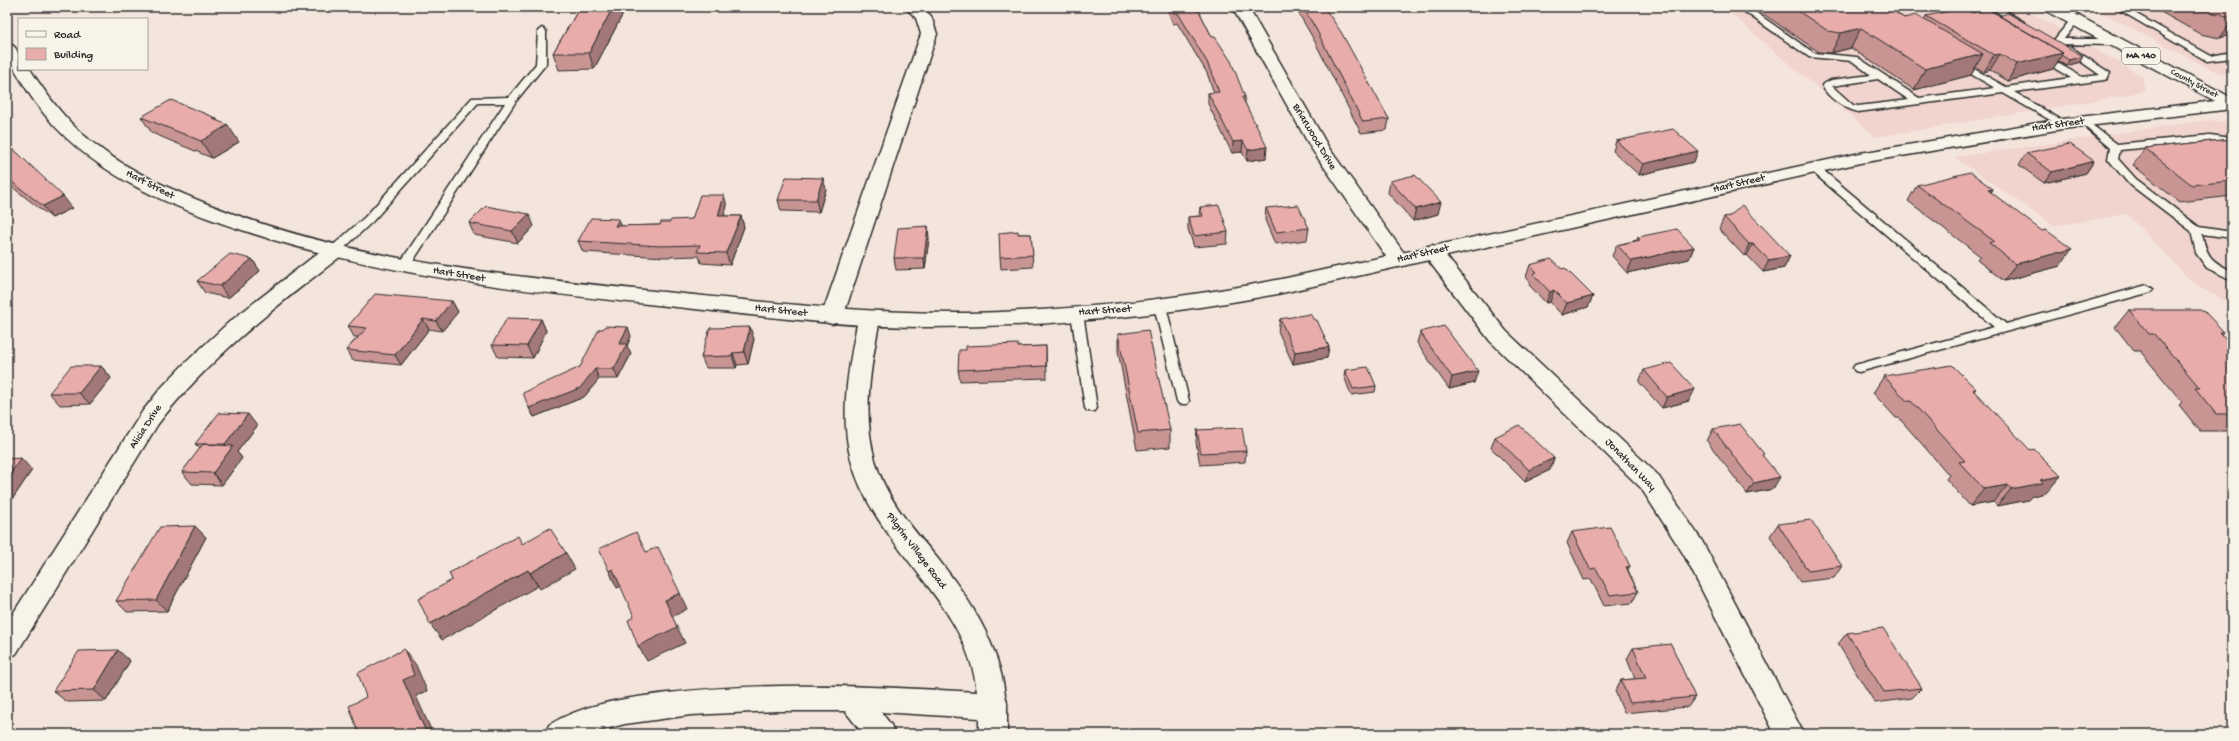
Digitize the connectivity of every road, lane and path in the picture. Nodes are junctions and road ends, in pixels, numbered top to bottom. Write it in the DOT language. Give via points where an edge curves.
graph roads {
  1 [pos="913,7"];
  2 [pos="1240,7"];
  3 [pos="1742,7"];
  4 [pos="2091,7"];
  5 [pos="2118,7"];
  6 [pos="1994,8"];
  7 [pos="1982,12"];
  8 [pos="2063,14"];
  9 [pos="2030,27"];
  10 [pos="542,31"];
  11 [pos="2054,40"];
  12 [pos="2116,42"];
  13 [pos="7,48"];
  14 [pos="2036,53"];
  15 [pos="2232,55"];
  16 [pos="1948,57"];
  17 [pos="18,63"];
  18 [pos="23,70"];
  19 [pos="1881,76"];
  20 [pos="2082,81"];
  21 [pos="2003,90"];
  22 [pos="512,100"];
  23 [pos="1917,101"];
  24 [pos="2232,104"];
  25 [pos="2083,121"];
  26 [pos="2062,124"];
  27 [pos="2232,141"];
  28 [pos="2115,147"];
  29 [pos="1813,167"];
  30 [pos="2196,230"];
  31 [pos="2232,235"];
  32 [pos="334,251"];
  33 [pos="1432,252"];
  34 [pos="1399,260"];
  35 [pos="404,266"];
  36 [pos="2232,276"];
  37 [pos="2147,289"];
  38 [pos="1160,306"];
  39 [pos="1076,313"];
  40 [pos="832,317"];
  41 [pos="869,319"];
  42 [pos="2002,327"];
  43 [pos="1859,368"];
  44 [pos="1183,401"];
  45 [pos="1091,408"];
  46 [pos="7,646"];
  47 [pos="852,699"];
  48 [pos="994,706"];
  49 [pos="559,734"];
  50 [pos="881,734"];
  51 [pos="993,734"];
  52 [pos="1790,734"];
  1 -- 40 [label="street" via="923,16 929,34"];
  2 -- 34 [label="street, Briarwood Drive" via="1320,148"];
  3 -- 19 [label="lane" via="1812,55 1854,59"];
  4 -- 8 [label="lane"];
  5 -- 15 [label="lane" via="2210,59"];
  6 -- 7 [label="lane"];
  6 -- 9 [label="lane"];
  8 -- 11 [label="lane"];
  8 -- 12 [label="street, County Street / MA 140"];
  10 -- 22 [label="lane" via="541,64"];
  11 -- 12 [label="lane"];
  11 -- 20 [label="lane" via="2105,73 2104,77"];
  12 -- 24 [label="street, County Street / MA 140"];
  13 -- 17 [label="street"];
  14 -- 20 [label="lane"];
  16 -- 21 [label="lane"];
  18 -- 32 [label="street, Hart Street" via="44,104 58,120 94,152 118,168 168,195 206,211"];
  19 -- 23 [label="lane"];
  19 -- 23 [label="lane" via="1831,83 1828,88 1850,107 1858,109"];
  20 -- 21 [label="lane"];
  21 -- 23 [label="lane"];
  21 -- 26 [label="lane"];
  22 -- 32 [label="lane" via="474,100 368,219"];
  22 -- 35 [label="lane"];
  24 -- 25 [label="street, Hart Street"];
  25 -- 26 [label="street, Hart Street"];
  25 -- 28 [label="lane"];
  26 -- 29 [label="street, Hart Street"];
  27 -- 28 [label="lane" via="2210,138"];
  28 -- 30 [label="lane" via="2113,159 2132,181"];
  29 -- 33 [label="street, Hart Street"];
  29 -- 42 [label="lane"];
  30 -- 31 [label="lane"];
  30 -- 36 [label="lane" via="2201,253 2211,265"];
  32 -- 35 [label="street, Hart Street"];
  32 -- 46 [label="street, Alicia Drive" via="229,335 166,396"];
  33 -- 34 [label="street, Hart Street"];
  33 -- 52 [label="street, Jonathan Way" via="1493,330 1519,358 1649,481 1693,548"];
  34 -- 38 [label="street, Hart Street" via="1239,294"];
  35 -- 40 [label="street, Hart Street" via="520,284"];
  37 -- 42 [label="lane"];
  38 -- 39 [label="street, Hart Street"];
  38 -- 44 [label="lane"];
  39 -- 41 [label="street, Hart Street" via="948,320"];
  39 -- 45 [label="lane"];
  40 -- 41 [label="street, Hart Street"];
  41 -- 48 [label="street, Pilgrim Village Road" via="858,385 858,434 870,481 894,524 946,590 970,629 992,687"];
  42 -- 43 [label="lane"];
  47 -- 48 [label="street"];
  47 -- 49 [label="street" via="722,700 662,706 599,716 568,727"];
  47 -- 50 [label="street"];
  48 -- 51 [label="street, Pilgrim Village Road"];
}
